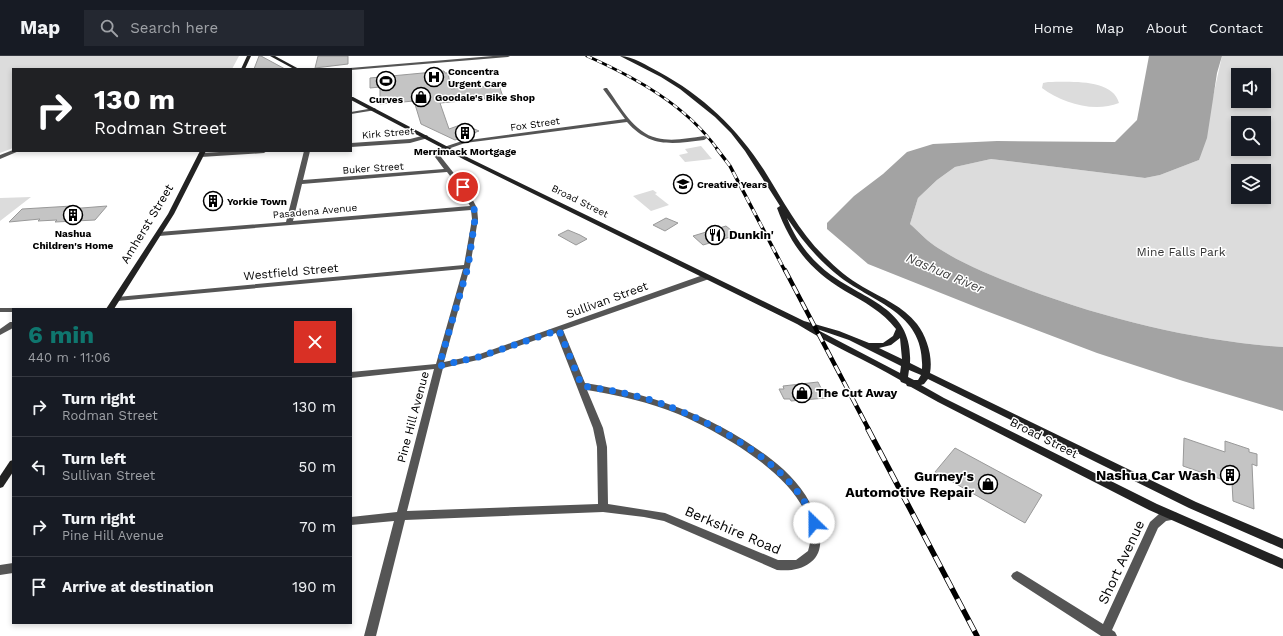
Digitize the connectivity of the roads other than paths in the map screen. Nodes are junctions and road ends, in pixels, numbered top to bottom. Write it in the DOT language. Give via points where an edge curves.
graph roads {
  1 [pos="249,56"];
  2 [pos="272,56"];
  3 [pos="508,56"];
  4 [pos="622,56"];
  5 [pos="243,68"];
  6 [pos="295,68"];
  7 [pos="352,69"];
  8 [pos="605,89"];
  9 [pos="352,98"];
  10 [pos="374,109"];
  11 [pos="352,113"];
  12 [pos="628,120"];
  13 [pos="426,137"];
  14 [pos="704,138"];
  15 [pos="352,145"];
  16 [pos="446,148"];
  17 [pos="13,152"];
  18 [pos="233,152"];
  19 [pos="307,152"];
  20 [pos="202,153"];
  21 [pos="0,157"];
  22 [pos="448,170"];
  23 [pos="299,182"];
  24 [pos="777,199"];
  25 [pos="474,208"];
  26 [pos="290,224"];
  27 [pos="159,234"];
  28 [pos="468,267"];
  29 [pos="706,276"];
  30 [pos="117,299"];
  31 [pos="111,308"];
  32 [pos="0,310"];
  33 [pos="12,310"];
  34 [pos="800,322"];
  35 [pos="12,325"];
  36 [pos="900,329"];
  37 [pos="559,330"];
  38 [pos="0,333"];
  39 [pos="862,345"];
  40 [pos="905,365"];
  41 [pos="439,366"];
  42 [pos="925,374"];
  43 [pos="352,375"];
  44 [pos="907,382"];
  45 [pos="582,386"];
  46 [pos="12,466"];
  47 [pos="0,484"];
  48 [pos="603,508"];
  49 [pos="400,516"];
  50 [pos="1173,516"];
  51 [pos="352,521"];
  52 [pos="1283,544"];
  53 [pos="1283,564"];
  54 [pos="12,568"];
  55 [pos="0,570"];
  56 [pos="1017,576"];
  57 [pos="1108,634"];
  58 [pos="370,636"];
  1 -- 5 [label="main road"];
  2 -- 6 [label="main road"];
  3 -- 7 [label="street"];
  4 -- 24 [label="main road" via="677,85 718,116 750,153"];
  8 -- 12 [label="street"];
  9 -- 10 [label="main road, Broad Street"];
  10 -- 11 [label="street"];
  10 -- 13 [label="main road, Broad Street"];
  12 -- 14 [label="street" via="643,136 652,140"];
  12 -- 16 [label="street, Fox Street" via="468,142"];
  13 -- 15 [label="street, Kirk Street" via="410,141"];
  13 -- 16 [label="main road, Broad Street"];
  16 -- 22 [label="street, Pine Hill Avenue" via="437,155"];
  16 -- 29 [label="main road, Broad Street"];
  17 -- 21 [label="street"];
  18 -- 20 [label="street"];
  19 -- 23 [label="street"];
  20 -- 27 [label="main road, Amherst Street"];
  22 -- 23 [label="street, Buker Street"];
  22 -- 25 [label="street, Pine Hill Avenue" via="465,191"];
  23 -- 26 [label="street"];
  24 -- 36 [label="main road" via="788,231 804,254 832,279 884,312"];
  24 -- 42 [label="main road" via="808,243 825,261 852,282 898,310 914,324 924,346"];
  25 -- 26 [label="street, Pasadena Avenue"];
  25 -- 28 [label="street, Pine Hill Avenue" via="475,219"];
  26 -- 27 [label="street, Pasadena Avenue"];
  27 -- 30 [label="main road, Amherst Street"];
  28 -- 30 [label="street, Westfield Street"];
  28 -- 41 [label="street, Pine Hill Avenue"];
  29 -- 34 [label="main road, Broad Street"];
  29 -- 37 [label="street, Sullivan Street"];
  30 -- 31 [label="main road, Amherst Street"];
  32 -- 33 [label="street"];
  34 -- 39 [label="main road, Broad Street" via="828,329"];
  34 -- 44 [label="main road, Broad Street"];
  35 -- 38 [label="street"];
  36 -- 39 [label="main road" via="896,339 886,345"];
  36 -- 40 [label="main road" via="905,346"];
  37 -- 41 [label="street, Sullivan Street" via="478,357"];
  37 -- 45 [label="street"];
  39 -- 40 [label="main road, Broad Street"];
  40 -- 42 [label="main road, Broad Street"];
  40 -- 44 [label="main road"];
  41 -- 43 [label="street, Sullivan Street"];
  41 -- 49 [label="street, Pine Hill Avenue"];
  42 -- 44 [label="main road" via="921,382"];
  42 -- 52 [label="main road, Broad Street" via="1178,498"];
  44 -- 50 [label="main road, Broad Street"];
  45 -- 48 [label="street" via="598,428 602,447"];
  45 -- 48 [label="street, Berkshire Road" via="614,390 670,407 718,429 755,454 781,473 803,500 816,531 815,546 811,556 801,564 790,567 777,565 666,517"];
  46 -- 47 [label="main road"];
  48 -- 49 [label="street, Berkshire Road"];
  49 -- 51 [label="street, Berkshire Road"];
  49 -- 58 [label="street, Pine Hill Avenue"];
  50 -- 53 [label="main road, Broad Street"];
  50 -- 57 [label="street, Short Avenue" via="1163,517 1154,525"];
  54 -- 55 [label="street"];
  56 -- 57 [label="street"];
}
